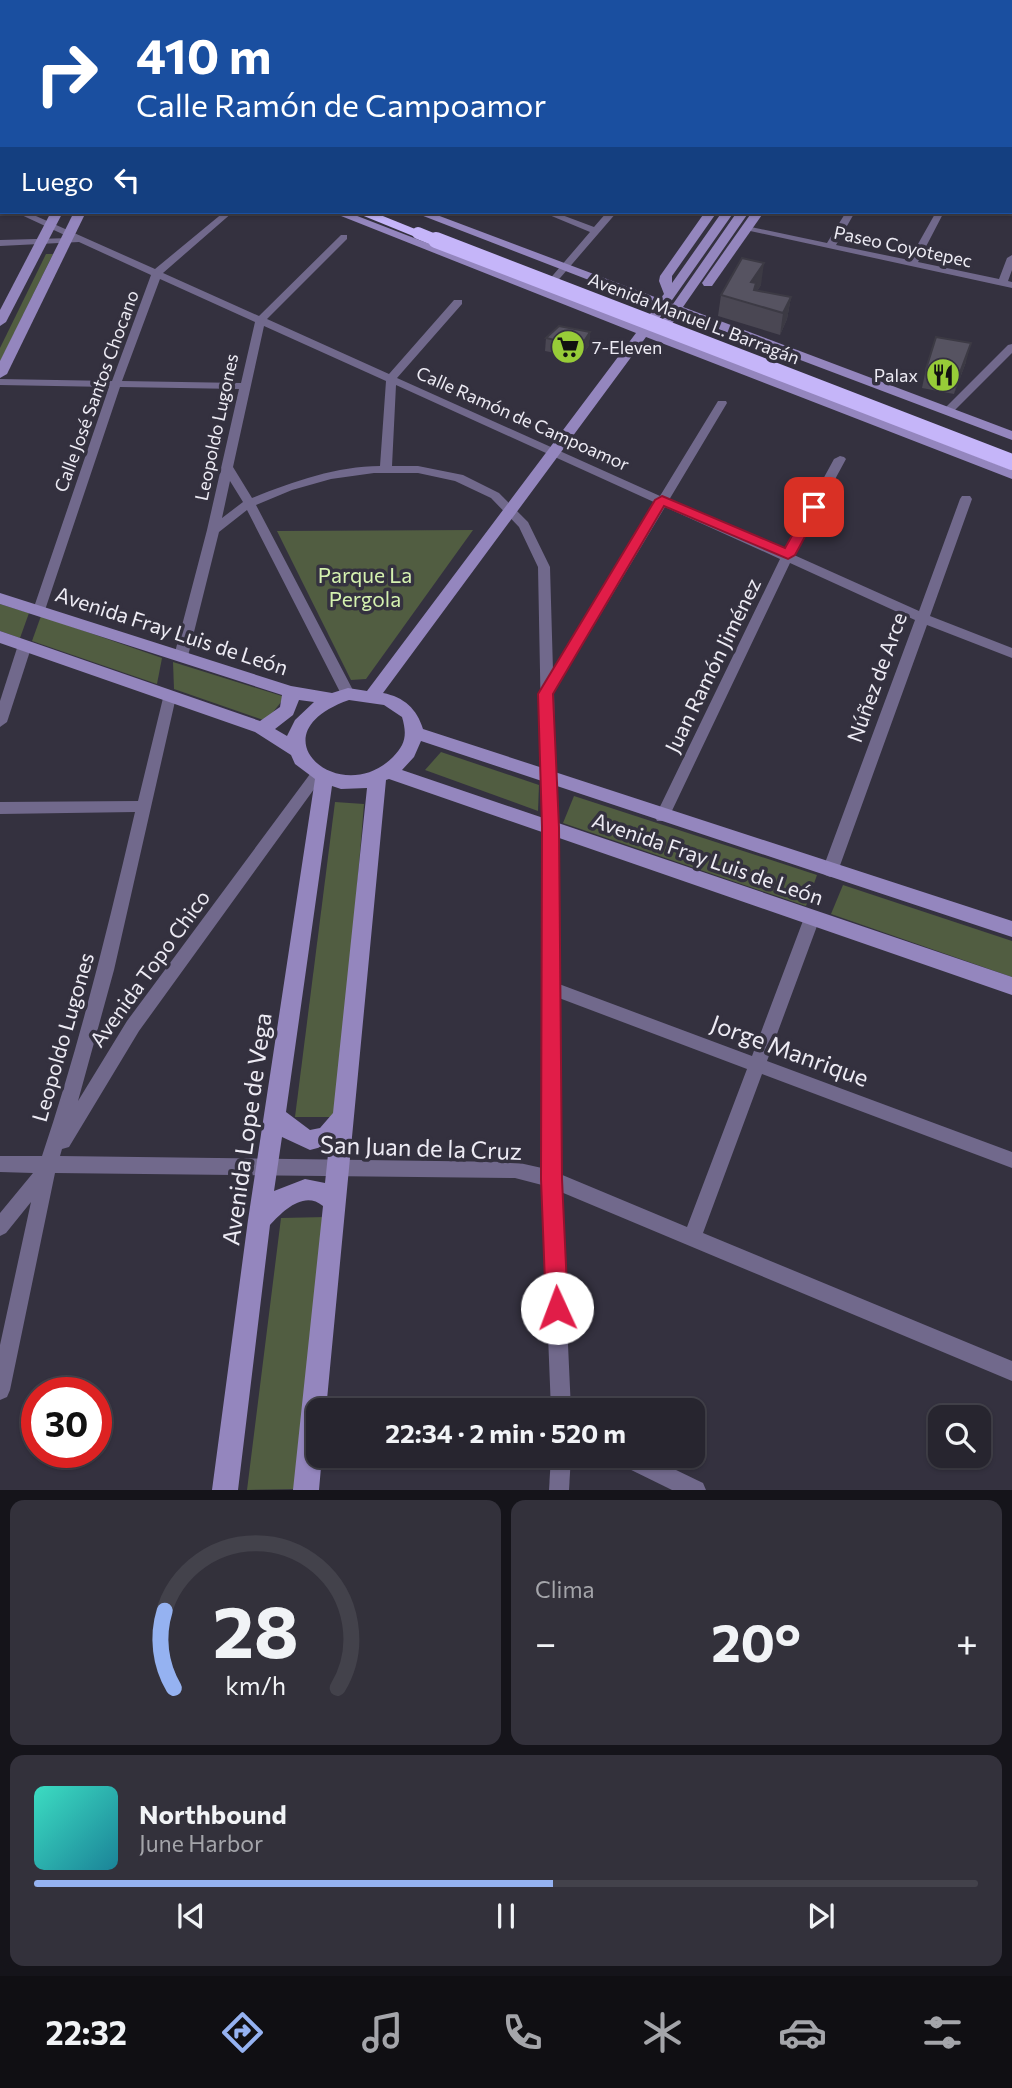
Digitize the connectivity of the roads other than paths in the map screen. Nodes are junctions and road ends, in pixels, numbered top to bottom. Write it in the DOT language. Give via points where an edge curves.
graph roads {
  1 [pos="25,214"];
  2 [pos="56,214"];
  3 [pos="79,214"];
  4 [pos="227,214"];
  5 [pos="342,214"];
  6 [pos="372,214"];
  7 [pos="399,214"];
  8 [pos="551,214"];
  9 [pos="610,214"];
  10 [pos="710,214"];
  11 [pos="727,214"];
  12 [pos="742,214"];
  13 [pos="757,214"];
  14 [pos="849,214"];
  15 [pos="939,214"];
  16 [pos="422,223"];
  17 [pos="50,225"];
  18 [pos="746,229"];
  19 [pos="597,231"];
  20 [pos="344,237"];
  21 [pos="72,240"];
  22 [pos="0,243"];
  23 [pos="40,243"];
  24 [pos="830,247"];
  25 [pos="1012,258"];
  26 [pos="912,264"];
  27 [pos="567,266"];
  28 [pos="157,273"];
  29 [pos="1007,284"];
  30 [pos="544,291"];
  31 [pos="684,297"];
  32 [pos="670,301"];
  33 [pos="458,302"];
  34 [pos="260,321"];
  35 [pos="0,322"];
  36 [pos="651,332"];
  37 [pos="1012,347"];
  38 [pos="795,353"];
  39 [pos="1008,358"];
  40 [pos="0,373"];
  41 [pos="391,378"];
  42 [pos="765,378"];
  43 [pos="0,382"];
  44 [pos="116,383"];
  45 [pos="244,386"];
  46 [pos="722,404"];
  47 [pos="948,411"];
  48 [pos="1012,436"];
  49 [pos="1012,448"];
  50 [pos="554,452"];
  51 [pos="840,458"];
  52 [pos="1012,462"];
  53 [pos="227,467"];
  54 [pos="386,467"];
  55 [pos="1012,475"];
  56 [pos="966,499"];
  57 [pos="662,500"];
  58 [pos="249,503"];
  59 [pos="511,509"];
  60 [pos="213,530"];
  61 [pos="788,555"];
  62 [pos="0,598"];
  63 [pos="39,610"];
  64 [pos="922,618"];
  65 [pos="0,637"];
  66 [pos="25,645"];
  67 [pos="1012,653"];
  68 [pos="181,656"];
  69 [pos="290,692"];
  70 [pos="545,694"];
  71 [pos="373,695"];
  72 [pos="169,697"];
  73 [pos="340,697"];
  74 [pos="0,722"];
  75 [pos="261,728"];
  76 [pos="416,733"];
  77 [pos="296,750"];
  78 [pos="383,775"];
  79 [pos="321,776"];
  80 [pos="547,778"];
  81 [pos="143,806"];
  82 [pos="0,808"];
  83 [pos="662,817"];
  84 [pos="550,827"];
  85 [pos="830,871"];
  86 [pos="812,918"];
  87 [pos="1012,929"];
  88 [pos="1012,986"];
  89 [pos="550,988"];
  90 [pos="758,1063"];
  91 [pos="343,1115"];
  92 [pos="275,1116"];
  93 [pos="1012,1160"];
  94 [pos="0,1164"];
  95 [pos="48,1166"];
  96 [pos="268,1167"];
  97 [pos="337,1170"];
  98 [pos="551,1179"];
  99 [pos="335,1202"];
  100 [pos="259,1220"];
  101 [pos="0,1227"];
  102 [pos="692,1238"];
  103 [pos="1012,1371"];
  104 [pos="0,1390"];
  105 [pos="560,1398"];
  106 [pos="560,1468"];
  107 [pos="650,1468"];
  108 [pos="225,1489"];
  109 [pos="306,1489"];
  110 [pos="559,1489"];
  111 [pos="696,1489"];
  1 -- 17 [label="street, Calle Ramón de Campoamor"];
  2 -- 17 [label="street"];
  3 -- 21 [label="street"];
  4 -- 28 [label="street, Calle José Santos Chocano"];
  5 -- 30 [label="street"];
  6 -- 16 [label="highway, Avenida Manuel L. Barragán"];
  7 -- 16 [label="highway, Avenida Manuel L. Barragán"];
  8 -- 19 [label="street"];
  9 -- 19 [label="street"];
  10 -- 32 [label="street" via="666,276"];
  11 -- 32 [label="street"];
  12 -- 31 [label="street"];
  13 -- 18 [label="street"];
  14 -- 24 [label="street"];
  15 -- 26 [label="street"];
  16 -- 27 [label="street"];
  16 -- 49 [label="highway, Avenida Manuel L. Barragán"];
  16 -- 52 [label="highway, Avenida Manuel L. Barragán, bridge"];
  17 -- 21 [label="street, Calle Ramón de Campoamor"];
  17 -- 23 [label="street"];
  18 -- 24 [label="street, Paseo Coyotepec"];
  18 -- 31 [label="street" via="703,289"];
  19 -- 27 [label="street"];
  20 -- 34 [label="street"];
  21 -- 23 [label="street"];
  21 -- 28 [label="street, Calle Ramón de Campoamor"];
  21 -- 40 [label="street"];
  22 -- 23 [label="street"];
  23 -- 35 [label="street"];
  24 -- 26 [label="street, Paseo Coyotepec"];
  25 -- 29 [label="street"];
  26 -- 29 [label="street, Paseo Coyotepec"];
  27 -- 30 [label="street"];
  27 -- 32 [label="street"];
  28 -- 34 [label="street, Calle Ramón de Campoamor"];
  28 -- 44 [label="street, Calle José Santos Chocano"];
  30 -- 36 [label="street"];
  31 -- 32 [label="street"];
  32 -- 36 [label="street"];
  32 -- 38 [label="street"];
  33 -- 41 [label="street"];
  34 -- 41 [label="street, Calle Ramón de Campoamor"];
  34 -- 45 [label="street, Leopoldo Lugones"];
  36 -- 42 [label="street"];
  36 -- 50 [label="street" via="635,344"];
  37 -- 39 [label="street"];
  38 -- 42 [label="street"];
  38 -- 47 [label="street"];
  39 -- 47 [label="street"];
  41 -- 50 [label="street, Calle Ramón de Campoamor"];
  41 -- 54 [label="street"];
  42 -- 55 [label="street"];
  43 -- 44 [label="street"];
  44 -- 45 [label="street"];
  44 -- 63 [label="street, Calle José Santos Chocano"];
  45 -- 53 [label="street, Leopoldo Lugones"];
  46 -- 57 [label="street"];
  47 -- 48 [label="street"];
  50 -- 57 [label="street, Calle Ramón de Campoamor"];
  50 -- 59 [label="street"];
  51 -- 61 [label="street, Juan Ramón Jiménez"];
  53 -- 58 [label="street"];
  53 -- 60 [label="street, Leopoldo Lugones"];
  54 -- 58 [label="street" via="323,475"];
  54 -- 59 [label="street" via="457,478 480,486"];
  56 -- 64 [label="street, Núñez de Arce"];
  57 -- 61 [label="street, Calle Ramón de Campoamor"];
  57 -- 70 [label="street"];
  58 -- 60 [label="street"];
  58 -- 73 [label="street"];
  59 -- 70 [label="street" via="537,543 544,567"];
  59 -- 71 [label="street"];
  60 -- 68 [label="street, Leopoldo Lugones"];
  61 -- 64 [label="street, Calle Ramón de Campoamor"];
  61 -- 83 [label="street, Juan Ramón Jiménez"];
  62 -- 63 [label="street, Avenida Fray Luis de León"];
  63 -- 68 [label="street, Avenida Fray Luis de León"];
  64 -- 67 [label="street, Calle Ramón de Campoamor"];
  64 -- 85 [label="street, Núñez de Arce"];
  65 -- 66 [label="street"];
  66 -- 72 [label="street"];
  66 -- 74 [label="street"];
  68 -- 69 [label="street, Avenida Fray Luis de León"];
  69 -- 73 [label="street, Avenida Fray Luis de León"];
  69 -- 75 [label="street" via="292,699 285,713"];
  70 -- 80 [label="street"];
  71 -- 73 [label="street"];
  71 -- 76 [label="street" via="403,708"];
  72 -- 75 [label="street"];
  72 -- 81 [label="street, Leopoldo Lugones"];
  73 -- 77 [label="street" via="310,712 297,730"];
  75 -- 77 [label="street"];
  76 -- 78 [label="street" via="414,748 404,761"];
  76 -- 80 [label="street, Avenida Fray Luis de León"];
  77 -- 79 [label="street"];
  78 -- 79 [label="street" via="359,782"];
  78 -- 84 [label="street, Avenida Fray Luis de León"];
  78 -- 91 [label="street"];
  79 -- 92 [label="street, Avenida Lope de Vega"];
  79 -- 95 [label="street, Avenida Topo Chico" via="134,1026"];
  80 -- 83 [label="street, Avenida Fray Luis de León"];
  80 -- 84 [label="street"];
  81 -- 82 [label="street"];
  81 -- 95 [label="street, Leopoldo Lugones" via="106,970"];
  83 -- 85 [label="street, Avenida Fray Luis de León"];
  84 -- 86 [label="street, Avenida Fray Luis de León"];
  84 -- 89 [label="street"];
  85 -- 87 [label="street, Avenida Fray Luis de León"];
  86 -- 88 [label="street, Avenida Fray Luis de León"];
  86 -- 90 [label="street"];
  89 -- 90 [label="street, Jorge Manrique"];
  89 -- 98 [label="street"];
  90 -- 93 [label="street, Jorge Manrique"];
  90 -- 102 [label="street"];
  91 -- 92 [label="street" via="330,1134 313,1140 295,1135"];
  91 -- 97 [label="street"];
  92 -- 96 [label="street, Avenida Lope de Vega"];
  94 -- 95 [label="street, San Juan de la Cruz"];
  95 -- 96 [label="street, San Juan de la Cruz"];
  95 -- 101 [label="street, Avenida Topo Chico"];
  95 -- 104 [label="street, Leopoldo Lugones"];
  96 -- 97 [label="street, San Juan de la Cruz"];
  96 -- 100 [label="street, Avenida Lope de Vega"];
  97 -- 98 [label="street, San Juan de la Cruz" via="481,1168"];
  97 -- 99 [label="street"];
  98 -- 102 [label="street, San Juan de la Cruz"];
  98 -- 105 [label="street"];
  99 -- 100 [label="street" via="315,1190 293,1191 277,1200"];
  99 -- 109 [label="street"];
  100 -- 108 [label="street, Avenida Lope de Vega"];
  102 -- 103 [label="street, San Juan de la Cruz"];
  106 -- 110 [label="street"];
  107 -- 111 [label="street"];
}
